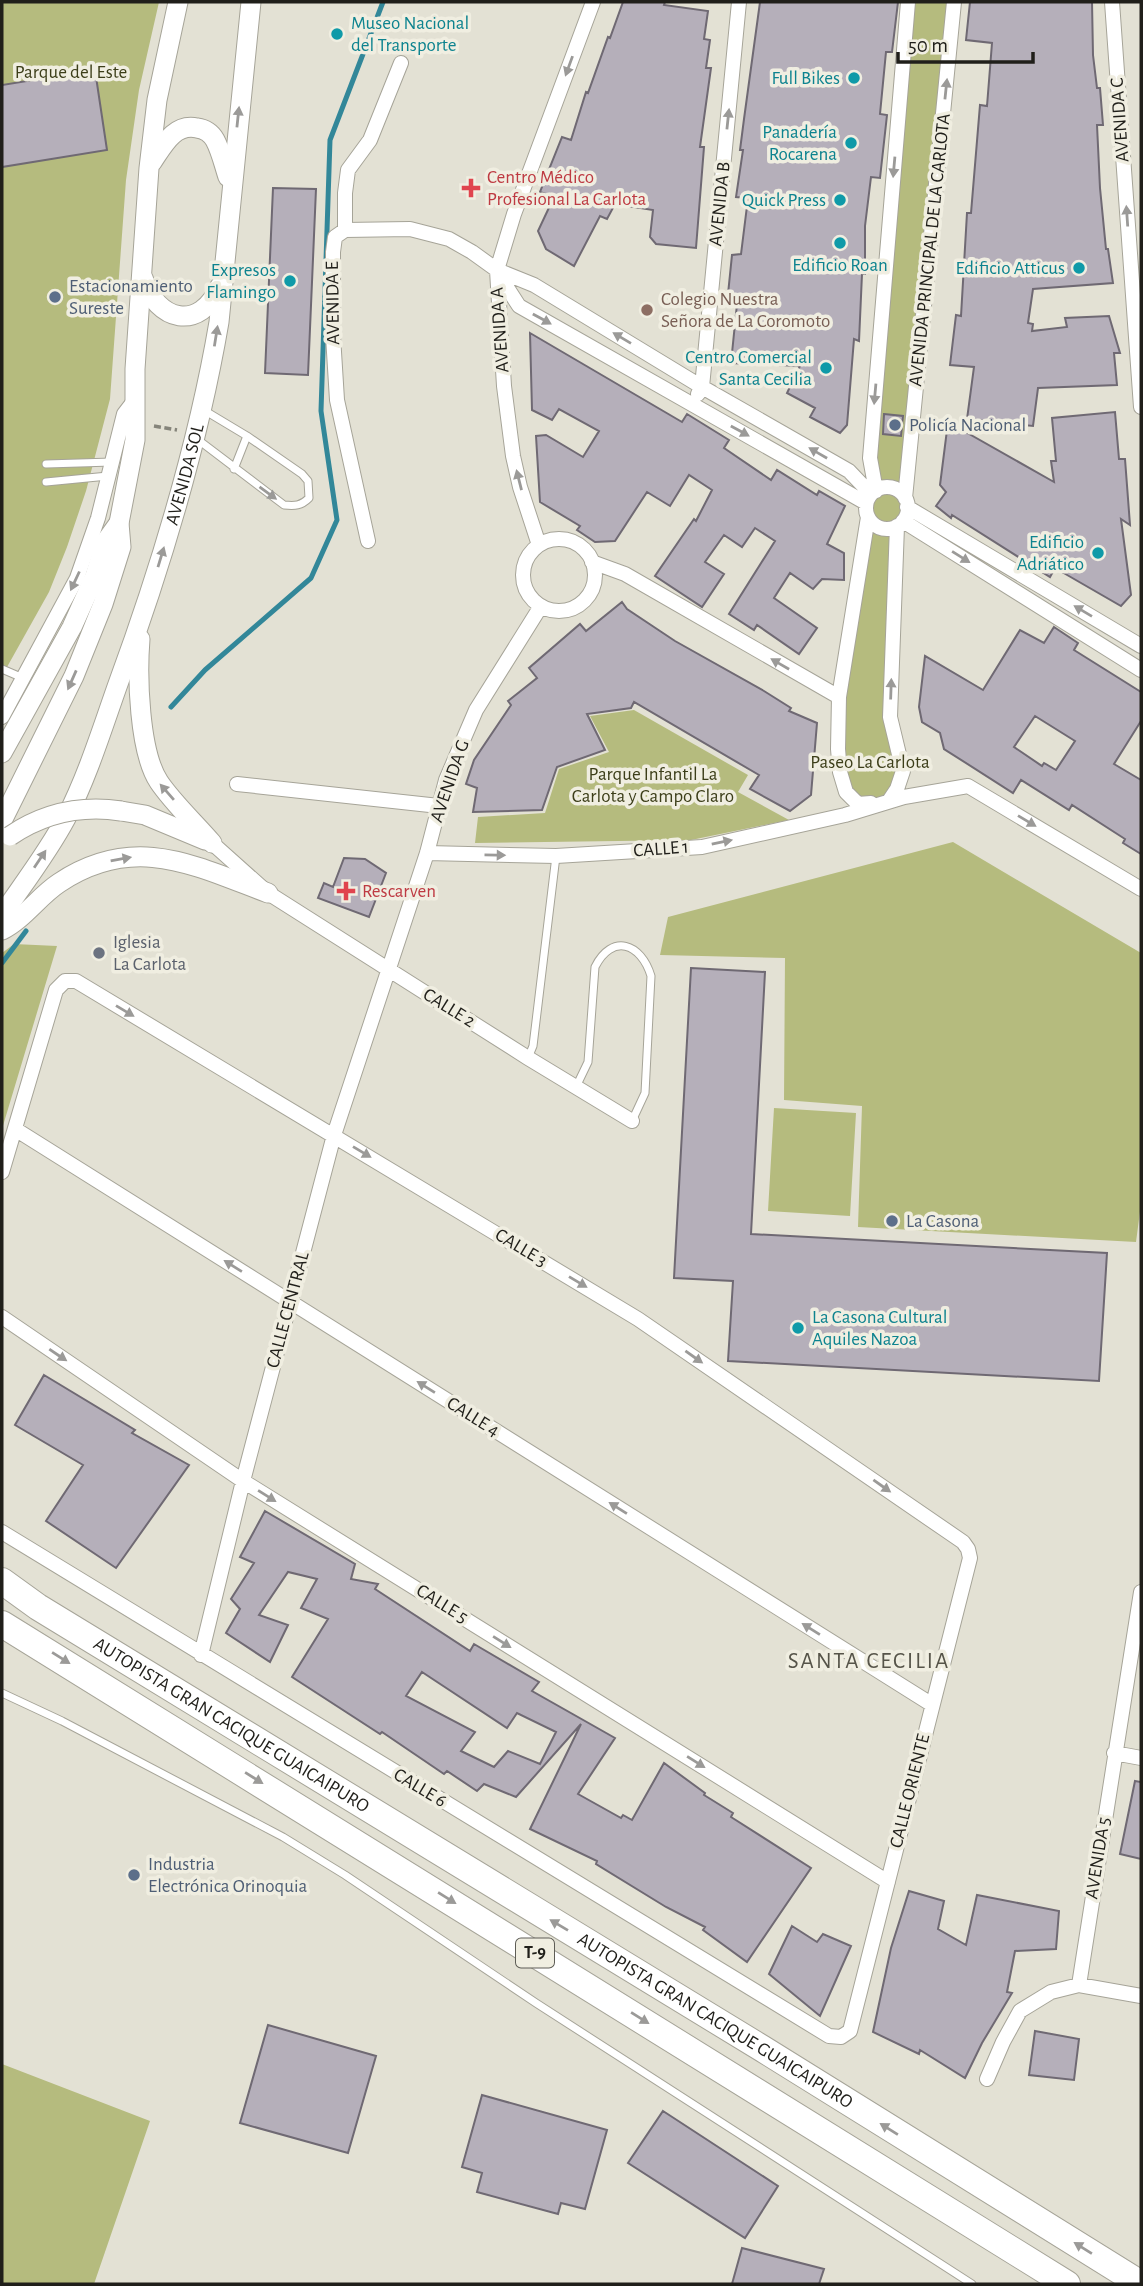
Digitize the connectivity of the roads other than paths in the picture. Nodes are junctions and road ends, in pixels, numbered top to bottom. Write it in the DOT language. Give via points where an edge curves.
graph roads {
  1 [pos="178,2"];
  2 [pos="251,2"];
  3 [pos="593,2"];
  4 [pos="739,2"];
  5 [pos="908,2"];
  6 [pos="954,2"];
  7 [pos="1112,2"];
  8 [pos="401,63"];
  9 [pos="149,168"];
  10 [pos="231,185"];
  11 [pos="345,230"];
  12 [pos="497,270"];
  13 [pos="141,273"];
  14 [pos="222,282"];
  15 [pos="702,387"];
  16 [pos="134,401"];
  17 [pos="692,404"];
  18 [pos="1141,407"];
  19 [pos="201,408"];
  20 [pos="189,434"];
  21 [pos="247,436"];
  22 [pos="46,464"];
  23 [pos="111,469"];
  24 [pos="234,469"];
  25 [pos="46,482"];
  26 [pos="870,501"];
  27 [pos="903,513"];
  28 [pos="119,523"];
  29 [pos="368,541"];
  30 [pos="539,545"];
  31 [pos="592,562"];
  32 [pos="541,606"];
  33 [pos="141,622"];
  34 [pos="1141,646"];
  35 [pos="2,669"];
  36 [pos="1141,670"];
  37 [pos="24,678"];
  38 [pos="839,697"];
  39 [pos="6,700"];
  40 [pos="2,717"];
  41 [pos="2,754"];
  42 [pos="237,784"];
  43 [pos="889,801"];
  44 [pos="439,806"];
  45 [pos="5,833"];
  46 [pos="212,843"];
  47 [pos="427,853"];
  48 [pos="556,856"];
  49 [pos="1141,889"];
  50 [pos="268,893"];
  51 [pos="2,915"];
  52 [pos="2,930"];
  53 [pos="387,969"];
  54 [pos="528,1058"];
  55 [pos="576,1087"];
  56 [pos="632,1121"];
  57 [pos="15,1129"];
  58 [pos="334,1136"];
  59 [pos="2,1172"];
  60 [pos="290,1302"];
  61 [pos="2,1317"];
  62 [pos="243,1481"];
  63 [pos="2,1532"];
  64 [pos="963,1542"];
  65 [pos="2,1581"];
  66 [pos="1141,1592"];
  67 [pos="2,1623"];
  68 [pos="201,1655"];
  69 [pos="2,1693"];
  70 [pos="931,1704"];
  71 [pos="1114,1753"];
  72 [pos="1141,1758"];
  73 [pos="888,1882"];
  74 [pos="1079,1985"];
  75 [pos="1141,1996"];
  76 [pos="841,2037"];
  77 [pos="987,2079"];
  78 [pos="972,2284"];
  79 [pos="1067,2284"];
  80 [pos="1141,2284"];
  1 -- 9 [label="main road" via="157,100"];
  10 -- 2 [label="main road, AVENIDA SOL, one-way"];
  3 -- 12 [label="street, AVENIDA A, one-way"];
  15 -- 4 [label="street, AVENIDA B, one-way"];
  5 -- 26 [label="street, AVENIDA PRINCIPAL DE LA CARLOTA, one-way"];
  27 -- 6 [label="street, AVENIDA PRINCIPAL DE LA CARLOTA, one-way"];
  18 -- 7 [label="street, AVENIDA C, one-way"];
  8 -- 11 [label="street" via="370,140 348,170"];
  9 -- 10 [label="main road" via="178,129 198,128 214,138"];
  9 -- 13 [label="main road"];
  10 -- 14 [label="main road, AVENIDA SOL"];
  11 -- 12 [label="street" via="410,229 449,239"];
  11 -- 29 [label="street, AVENIDA E" via="335,236 333,252 335,373"];
  15 -- 12 [label="street, one-way" via="534,285"];
  12 -- 17 [label="street, one-way" via="519,306"];
  30 -- 12 [label="street, AVENIDA A, one-way" via="513,456"];
  13 -- 14 [label="main road" via="159,307 178,315 208,307"];
  13 -- 16 [label="main road"];
  19 -- 14 [label="main road, AVENIDA SOL, one-way"];
  15 -- 17 [label="street, AVENIDA B"];
  26 -- 15 [label="street, one-way" via="849,471"];
  16 -- 23 [label="street" via="124,414"];
  16 -- 28 [label="main road" via="135,440"];
  17 -- 26 [label="street, one-way"];
  19 -- 20 [label="main road, AVENIDA SOL"];
  19 -- 21 [label="lane"];
  20 -- 24 [label="lane"];
  33 -- 20 [label="main road, AVENIDA SOL, one-way" via="184,481"];
  21 -- 24 [label="lane"];
  24 -- 21 [label="lane, one-way" via="284,505 295,506 309,498 308,481 302,474"];
  22 -- 23 [label="lane"];
  23 -- 25 [label="lane"];
  23 -- 37 [label="street, one-way" via="77,578"];
  26 -- 27 [label="street" via="890,488 899,491"];
  26 -- 27 [label="street" via="872,523 882,528"];
  26 -- 38 [label="street, AVENIDA PRINCIPAL DE LA CARLOTA"];
  34 -- 27 [label="street, one-way"];
  27 -- 36 [label="street, one-way"];
  43 -- 27 [label="street, AVENIDA PRINCIPAL DE LA CARLOTA, one-way" via="903,771 890,717"];
  28 -- 41 [label="main road" via="106,541 72,627"];
  28 -- 45 [label="main road, one-way" via="121,547 103,604"];
  30 -- 31 [label="street" via="570,541"];
  30 -- 32 [label="street" via="527,556 522,572 530,598"];
  31 -- 32 [label="street" via="594,583 582,602 562,611"];
  38 -- 31 [label="street, one-way" via="625,575"];
  32 -- 44 [label="street, AVENIDA G" via="476,710"];
  46 -- 33 [label="main road, one-way" via="151,767 141,709"];
  51 -- 33 [label="main road, AVENIDA SOL, one-way" via="77,794"];
  35 -- 37 [label="lane"];
  37 -- 39 [label="street"];
  38 -- 43 [label="street, AVENIDA PRINCIPAL DE LA CARLOTA" via="839,762 846,792 858,804"];
  39 -- 40 [label="street"];
  42 -- 44 [label="street"];
  48 -- 43 [label="street, CALLE 1, one-way" via="702,847"];
  43 -- 49 [label="street, one-way" via="968,786"];
  44 -- 47 [label="street, AVENIDA G"];
  45 -- 46 [label="main road, bridge" via="69,811 103,808 145,815"];
  46 -- 50 [label="street"];
  47 -- 48 [label="street, CALLE 1, one-way"];
  47 -- 53 [label="street, AVENIDA G"];
  48 -- 54 [label="lane"];
  52 -- 50 [label="main road, one-way" via="59,883 102,862 133,857 186,862"];
  50 -- 53 [label="street, CALLE 2"];
  53 -- 54 [label="street, CALLE 2"];
  53 -- 58 [label="street, CALLE CENTRAL"];
  54 -- 55 [label="street, CALLE 2"];
  55 -- 56 [label="street, CALLE 2"];
  55 -- 56 [label="lane" via="588,1062 595,967 609,948 635,949 647,962 651,976 645,1093"];
  57 -- 58 [label="street, CALLE 3, one-way" via="57,990 65,981 76,981"];
  57 -- 59 [label="street"];
  60 -- 57 [label="street, CALLE 4, one-way"];
  58 -- 60 [label="street, CALLE CENTRAL"];
  58 -- 64 [label="street, CALLE 3, one-way" via="638,1319"];
  60 -- 62 [label="street, CALLE CENTRAL"];
  70 -- 60 [label="street, CALLE 4, one-way"];
  61 -- 62 [label="street, CALLE 5, one-way"];
  62 -- 68 [label="street, CALLE CENTRAL"];
  62 -- 73 [label="street, CALLE 5, one-way"];
  63 -- 68 [label="street, CALLE 6"];
  64 -- 70 [label="street, CALLE ORIENTE" via="970,1558"];
  80 -- 65 [label="highway, AUTOPISTA GRAN CACIQUE GUAICAIPURO / T-9, one-way" via="38,1608"];
  66 -- 71 [label="street, AVENIDA 5"];
  67 -- 79 [label="highway, AUTOPISTA GRAN CACIQUE GUAICAIPURO / T-9, one-way"];
  68 -- 76 [label="street, CALLE 6" via="829,2036"];
  69 -- 78 [label="lane" via="304,1849"];
  70 -- 73 [label="street, CALLE ORIENTE"];
  71 -- 72 [label="street"];
  71 -- 74 [label="street, AVENIDA 5"];
  73 -- 76 [label="street, CALLE ORIENTE" via="850,2031"];
  74 -- 75 [label="street"];
  74 -- 77 [label="street" via="1051,1992 1020,2011"];
}
